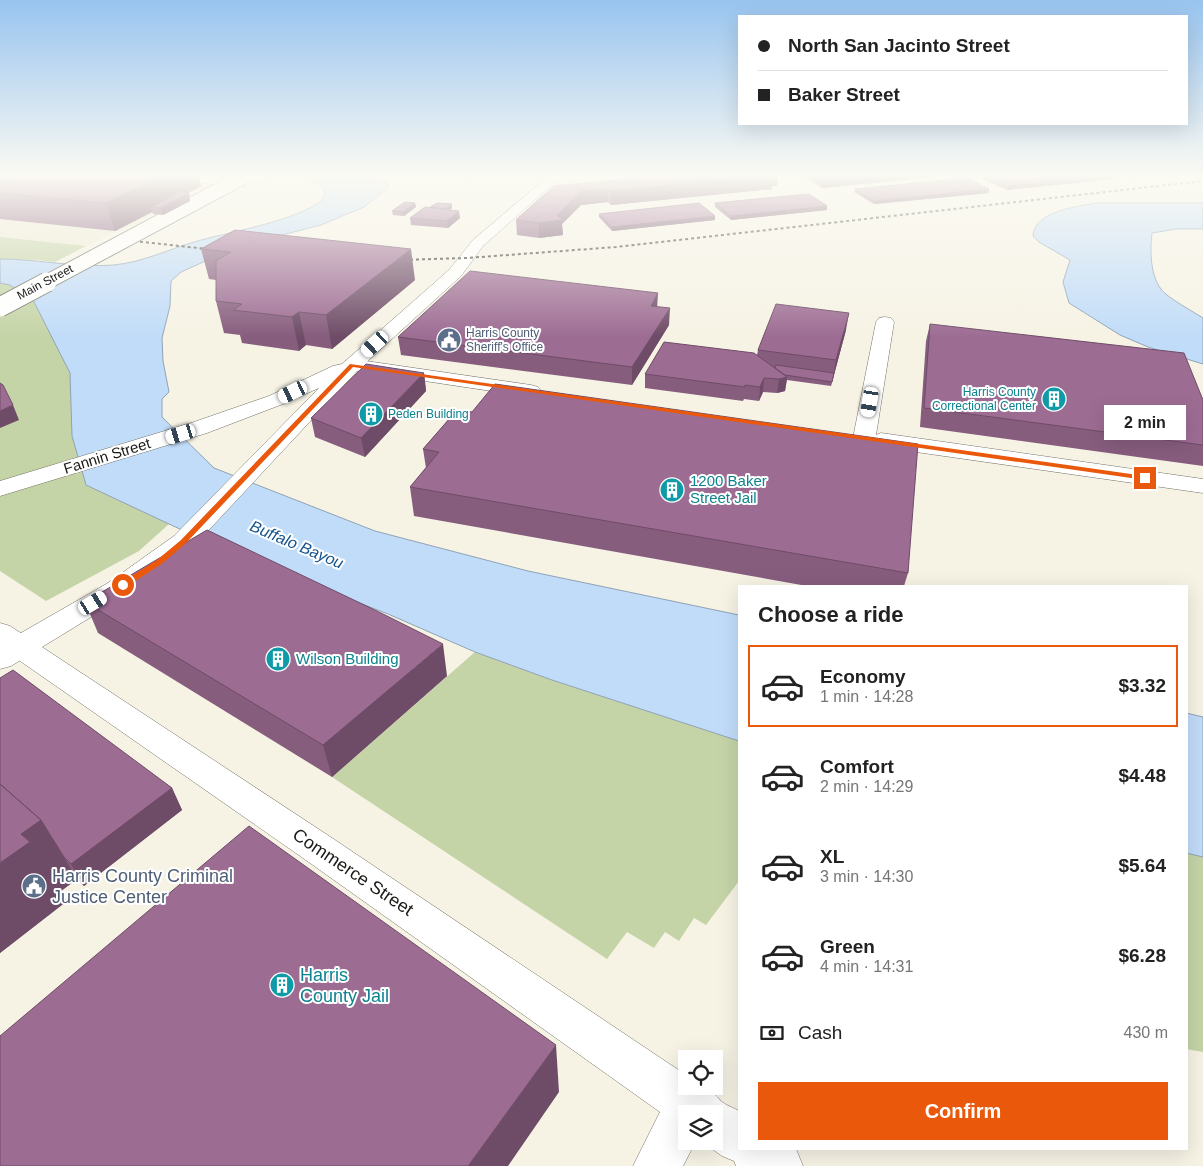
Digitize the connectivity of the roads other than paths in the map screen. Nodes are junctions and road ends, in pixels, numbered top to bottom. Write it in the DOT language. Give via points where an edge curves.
graph roads {
  1 [pos="155,228"];
  2 [pos="495,228"];
  3 [pos="0,307"];
  4 [pos="885,322"];
  5 [pos="352,365"];
  6 [pos="551,394"];
  7 [pos="1203,486"];
  8 [pos="0,489"];
  9 [pos="7,646"];
  10 [pos="690,1105"];
  11 [pos="723,1128"];
  12 [pos="738,1138"];
  13 [pos="678,1141"];
  14 [pos="755,1150"];
  15 [pos="656,1166"];
  16 [pos="779,1166"];
  1 -- 3 [label="main road, Main Street, bridge"];
  2 -- 5 [label="main road" via="478,243 455,273"];
  4 -- 7 [label="main road" via="854,437"];
  5 -- 6 [label="main road"];
  5 -- 8 [label="main road, Fannin Street" via="276,400 199,428"];
  5 -- 9 [label="main road" via="184,542 138,576"];
  9 -- 10 [label="main road, Commerce Street"];
  11 -- 12 [label="main road, Commerce Street"];
  13 -- 15 [label="main road"];
  14 -- 16 [label="main road"];
}
